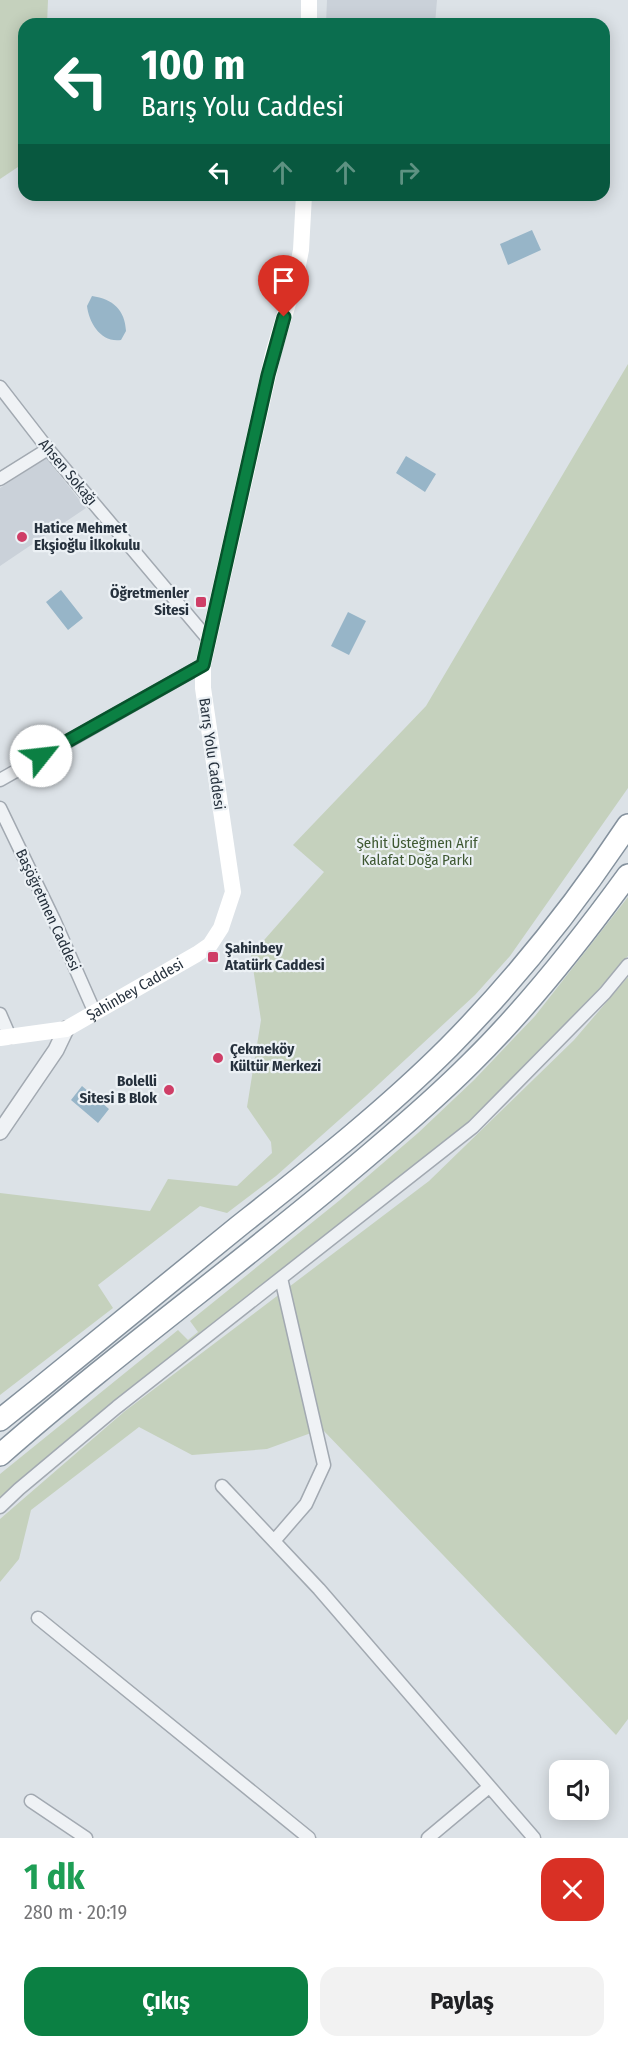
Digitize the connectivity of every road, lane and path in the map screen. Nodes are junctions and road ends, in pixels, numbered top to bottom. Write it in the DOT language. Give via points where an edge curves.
graph roads {
  1 [pos="309,0"];
  2 [pos="309,18"];
  3 [pos="304,201"];
  4 [pos="0,387"];
  5 [pos="48,449"];
  6 [pos="0,479"];
  7 [pos="208,639"];
  8 [pos="203,665"];
  9 [pos="0,780"];
  10 [pos="0,808"];
  11 [pos="628,825"];
  12 [pos="628,875"];
  13 [pos="232,892"];
  14 [pos="628,965"];
  15 [pos="0,1014"];
  16 [pos="95,1014"];
  17 [pos="66,1029"];
  18 [pos="3,1039"];
  19 [pos="0,1132"];
  20 [pos="281,1278"];
  21 [pos="0,1420"];
  22 [pos="0,1455"];
  23 [pos="222,1486"];
  24 [pos="0,1508"];
  25 [pos="274,1542"];
  26 [pos="38,1618"];
  27 [pos="489,1787"];
  28 [pos="31,1801"];
  29 [pos="86,1838"];
  30 [pos="309,1838"];
  31 [pos="428,1838"];
  32 [pos="534,1838"];
  1 -- 2 [label="main road"];
  3 -- 7 [label="main road, Barış Yolu Caddesi" via="295,280 273,354"];
  4 -- 5 [label="street, Ahsen Sokağı"];
  5 -- 6 [label="street"];
  5 -- 7 [label="street, Ahsen Sokağı"];
  7 -- 8 [label="main road, Barış Yolu Caddesi"];
  8 -- 9 [label="street"];
  8 -- 13 [label="main road, Barış Yolu Caddesi"];
  10 -- 16 [label="street, Başöğretmen Caddesi"];
  11 -- 21 [label="highway" via="599,869 510,981 407,1087 330,1154"];
  12 -- 22 [label="highway" via="565,957 471,1064 338,1181"];
  13 -- 16 [label="main road, Şahinbey Caddesi" via="221,928 210,945"];
  14 -- 20 [label="street" via="473,1127"];
  15 -- 18 [label="street"];
  16 -- 17 [label="main road, Şahinbey Caddesi"];
  17 -- 18 [label="main road, Şahinbey Caddesi"];
  17 -- 19 [label="street"];
  20 -- 24 [label="street" via="117,1407"];
  20 -- 25 [label="street" via="324,1465 306,1504"];
  23 -- 25 [label="street"];
  25 -- 27 [label="street"];
  26 -- 30 [label="street"];
  27 -- 31 [label="street"];
  27 -- 32 [label="street"];
  28 -- 29 [label="street"];
}
